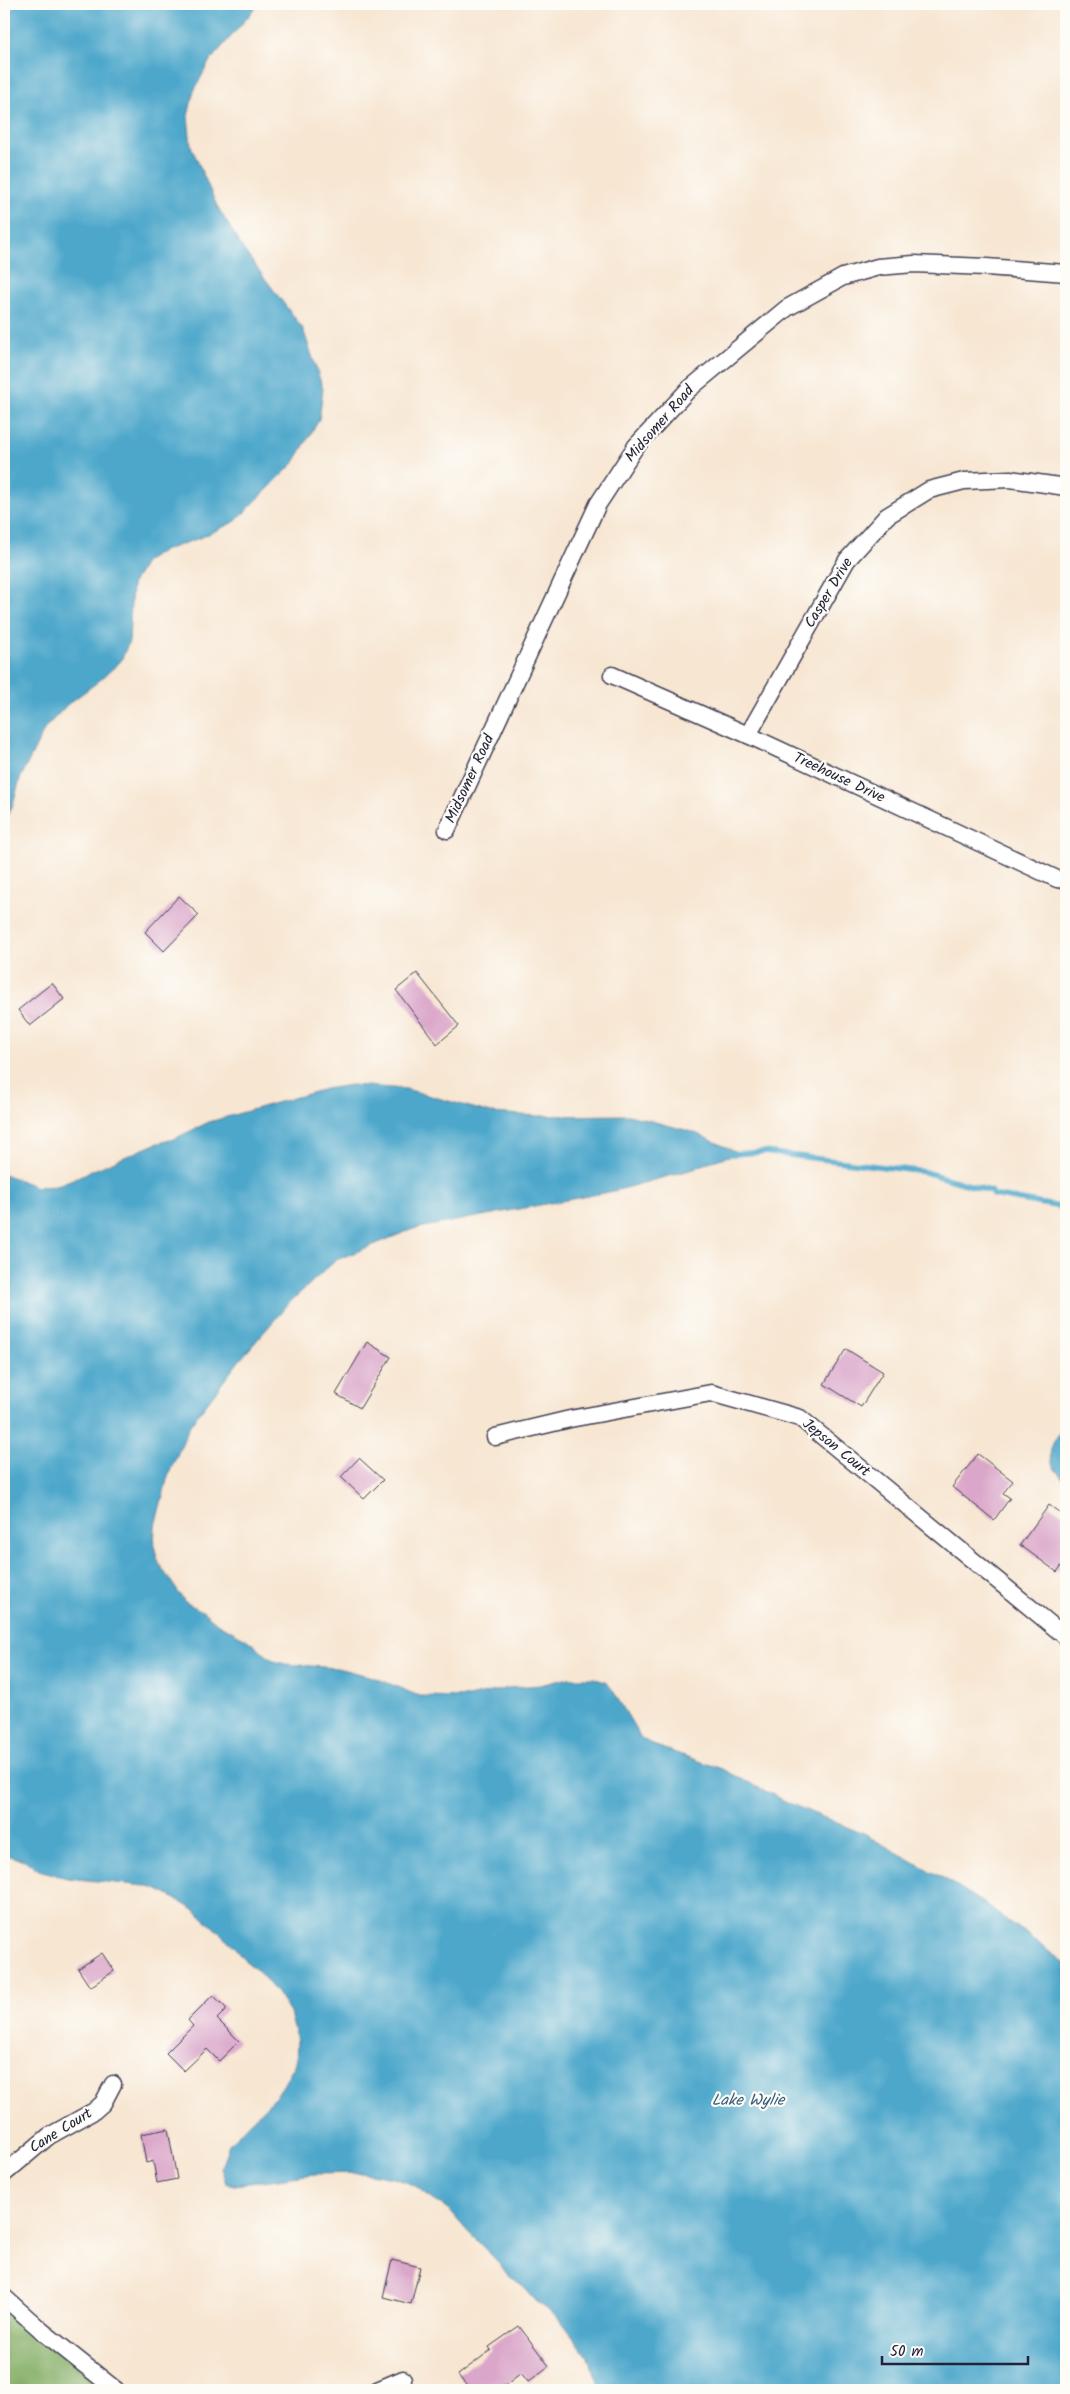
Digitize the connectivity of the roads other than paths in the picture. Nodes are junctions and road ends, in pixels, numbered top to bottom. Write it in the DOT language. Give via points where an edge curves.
graph roads {
  1 [pos="1066,273"];
  2 [pos="1066,487"];
  3 [pos="612,676"];
  4 [pos="748,735"];
  5 [pos="447,830"];
  6 [pos="1066,880"];
  7 [pos="495,1437"];
  8 [pos="1066,1637"];
  9 [pos="113,2084"];
  10 [pos="4,2174"];
  11 [pos="4,2297"];
  12 [pos="403,2379"];
  13 [pos="116,2390"];
  14 [pos="378,2390"];
  1 -- 5 [label="street, Midsomer Road" via="914,264 878,267 843,277 787,308 688,390 636,446 598,504"];
  2 -- 4 [label="street, Casper Drive" via="1010,479 964,481 929,490 887,516 847,560"];
  3 -- 4 [label="street, Treehouse Drive"];
  4 -- 6 [label="street, Treehouse Drive"];
  7 -- 8 [label="street, Jepson Court" via="570,1419 710,1394 800,1418"];
  9 -- 10 [label="street, Cane Court" via="103,2103 94,2111 49,2136"];
  11 -- 13 [label="street"];
  12 -- 14 [label="street"];
}
